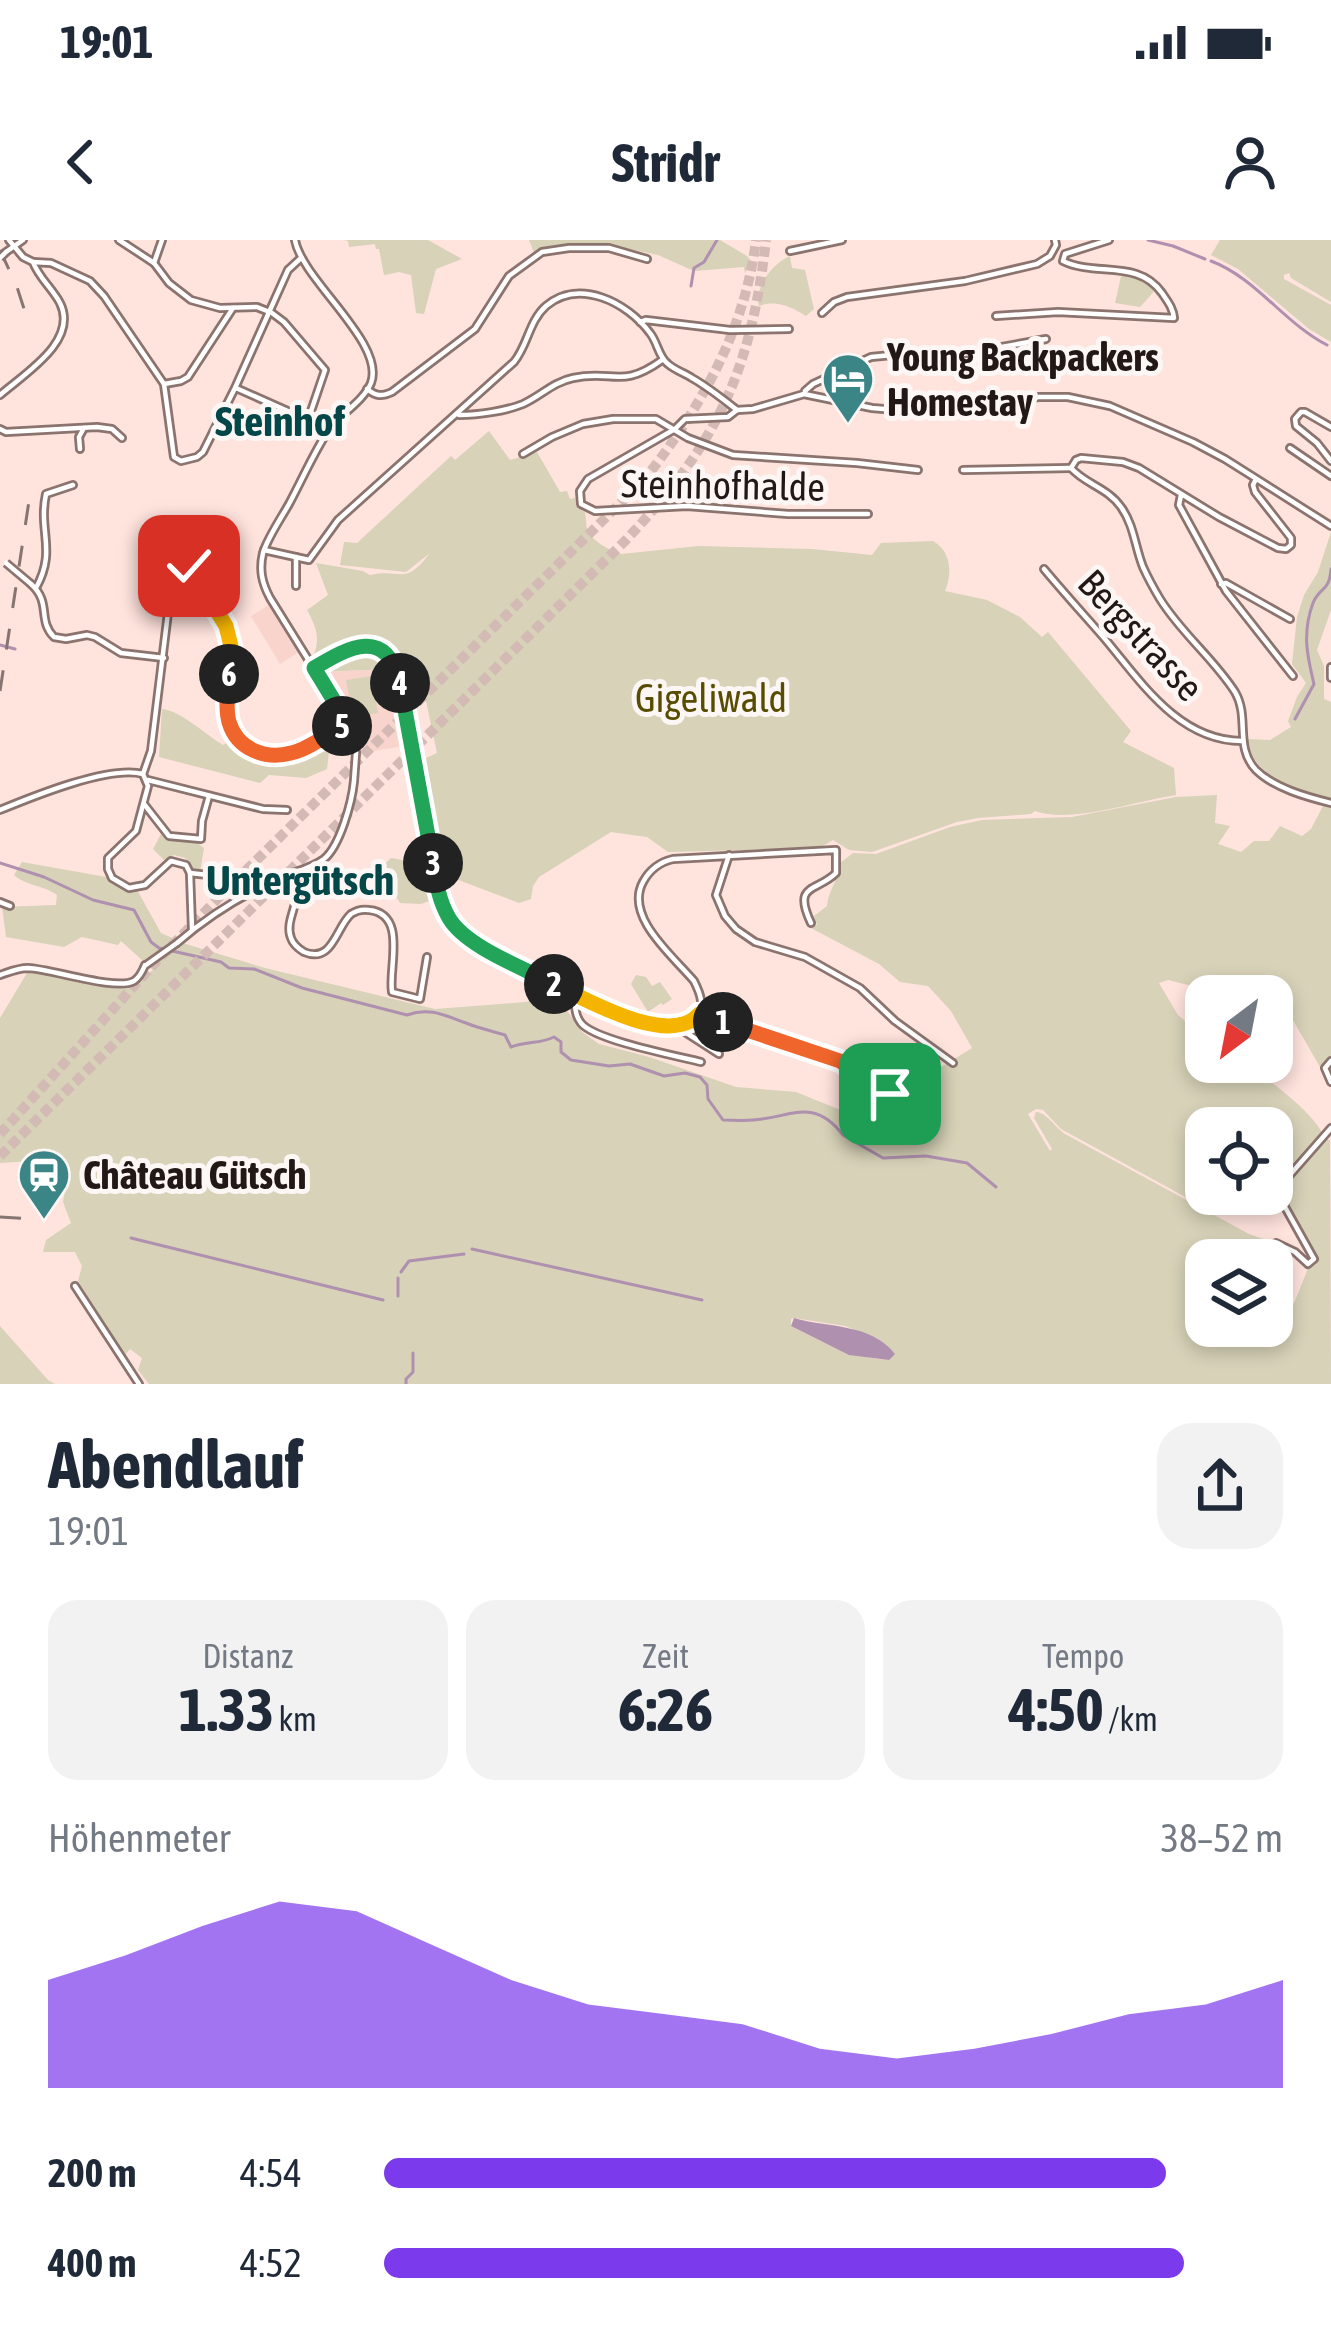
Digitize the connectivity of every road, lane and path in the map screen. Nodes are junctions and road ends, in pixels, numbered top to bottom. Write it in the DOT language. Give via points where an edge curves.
graph roads {
  1 [pos="23,240"];
  2 [pos="119,240"];
  3 [pos="162,240"];
  4 [pos="295,240"];
  5 [pos="842,240"];
  6 [pos="1055,240"];
  7 [pos="1108,240"];
  8 [pos="12,243"];
  9 [pos="790,251"];
  10 [pos="0,258"];
  11 [pos="301,258"];
  12 [pos="647,259"];
  13 [pos="33,262"];
  14 [pos="154,263"];
  15 [pos="233,308"];
  16 [pos="269,311"];
  17 [pos="822,313"];
  18 [pos="996,316"];
  19 [pos="640,322"];
  20 [pos="789,329"];
  21 [pos="1046,339"];
  22 [pos="662,360"];
  23 [pos="164,384"];
  24 [pos="236,388"];
  25 [pos="368,389"];
  26 [pos="804,394"];
  27 [pos="0,395"];
  28 [pos="737,410"];
  29 [pos="456,413"];
  30 [pos="308,419"];
  31 [pos="1331,427"];
  32 [pos="84,428"];
  33 [pos="0,429"];
  34 [pos="675,429"];
  35 [pos="328,431"];
  36 [pos="122,439"];
  37 [pos="80,448"];
  38 [pos="1290,448"];
  39 [pos="524,454"];
  40 [pos="1331,461"];
  41 [pos="1071,468"];
  42 [pos="918,470"];
  43 [pos="963,470"];
  44 [pos="1331,476"];
  45 [pos="1256,479"];
  46 [pos="73,485"];
  47 [pos="1182,494"];
  48 [pos="868,514"];
  49 [pos="1331,526"];
  50 [pos="264,550"];
  51 [pos="296,556"];
  52 [pos="3,560"];
  53 [pos="1044,569"];
  54 [pos="1221,584"];
  55 [pos="33,586"];
  56 [pos="296,586"];
  57 [pos="1290,619"];
  58 [pos="164,658"];
  59 [pos="1331,667"];
  60 [pos="314,668"];
  61 [pos="1293,676"];
  62 [pos="1331,678"];
  63 [pos="347,722"];
  64 [pos="1241,741"];
  65 [pos="146,777"];
  66 [pos="209,796"];
  67 [pos="1331,803"];
  68 [pos="144,804"];
  69 [pos="0,810"];
  70 [pos="287,810"];
  71 [pos="729,855"];
  72 [pos="190,873"];
  73 [pos="292,873"];
  74 [pos="235,878"];
  75 [pos="0,902"];
  76 [pos="10,906"];
  77 [pos="811,923"];
  78 [pos="192,929"];
  79 [pos="427,957"];
  80 [pos="0,975"];
  81 [pos="576,995"];
  82 [pos="699,1014"];
  83 [pos="681,1026"];
  84 [pos="719,1054"];
  85 [pos="1331,1061"];
  86 [pos="701,1062"];
  87 [pos="952,1063"];
  88 [pos="1331,1082"];
  89 [pos="890,1094"];
  90 [pos="1331,1128"];
  91 [pos="1293,1251"];
  92 [pos="74,1286"];
  93 [pos="139,1384"];
  1 -- 8 [label="street"];
  2 -- 14 [label="street"];
  3 -- 14 [label="street"];
  4 -- 11 [label="street"];
  5 -- 9 [label="street"];
  6 -- 17 [label="street" via="1051,256 1037,264 847,297"];
  7 -- 18 [label="street" via="1063,261 1143,275 1174,318"];
  8 -- 10 [label="street, bridge"];
  8 -- 13 [label="street"];
  11 -- 16 [label="street"];
  11 -- 25 [label="street" via="368,354"];
  12 -- 25 [label="street" via="609,248 542,252 509,276 476,328 392,392"];
  13 -- 23 [label="street" via="90,281"];
  13 -- 27 [label="street" via="58,300 62,332"];
  14 -- 15 [label="street" via="191,300"];
  15 -- 16 [label="street"];
  15 -- 23 [label="street" via="188,377"];
  16 -- 24 [label="street"];
  16 -- 30 [label="street" via="325,370"];
  19 -- 20 [label="street"];
  19 -- 22 [label="street"];
  19 -- 29 [label="street" via="591,294 556,299 534,320 514,362"];
  21 -- 26 [label="street" via="946,357 871,357"];
  22 -- 28 [label="street"];
  22 -- 29 [label="street" via="625,379 569,379 523,404"];
  23 -- 24 [label="street" via="181,461 202,452"];
  24 -- 30 [label="street"];
  25 -- 35 [label="street"];
  26 -- 28 [label="street"];
  26 -- 45 [label="street" via="919,412 1052,396 1088,401 1193,442"];
  28 -- 34 [label="street" via="689,418"];
  29 -- 51 [label="street" via="338,520 309,560"];
  30 -- 35 [label="street"];
  31 -- 40 [label="street" via="1306,412 1295,419"];
  32 -- 33 [label="street"];
  32 -- 36 [label="street"];
  32 -- 37 [label="street"];
  34 -- 39 [label="street, Steinhofhalde" via="656,419 583,424"];
  34 -- 42 [label="street" via="733,455"];
  34 -- 48 [label="street, Steinhofhalde" via="588,479 581,504 595,511 687,506"];
  35 -- 50 [label="street"];
  38 -- 44 [label="street"];
  41 -- 43 [label="street"];
  41 -- 47 [label="street" via="1081,458 1123,462"];
  41 -- 64 [label="street, Bergstrasse" via="1125,513 1157,595 1238,698"];
  45 -- 47 [label="street" via="1255,493 1291,538 1286,549"];
  45 -- 49 [label="street"];
  46 -- 55 [label="street" via="46,494 49,555"];
  47 -- 54 [label="street" via="1180,505"];
  50 -- 51 [label="street"];
  50 -- 60 [label="street" via="265,587"];
  51 -- 56 [label="street"];
  52 -- 55 [label="street, bridge"];
  53 -- 64 [label="street, Bergstrasse" via="1161,705 1194,729"];
  54 -- 57 [label="street"];
  54 -- 61 [label="street"];
  55 -- 58 [label="street" via="54,637 87,635 121,653"];
  58 -- 63 [label="street" via="180,563 195,573 229,634 236,737 257,752 290,754"];
  58 -- 65 [label="street"];
  59 -- 62 [label="street"];
  60 -- 63 [label="street"];
  60 -- 81 [label="street" via="358,645 389,657 440,901 472,940"];
  63 -- 73 [label="street, bridge" via="356,753 349,808 330,852"];
  64 -- 67 [label="street" via="1263,775"];
  65 -- 66 [label="street"];
  65 -- 68 [label="street"];
  65 -- 69 [label="street" via="105,774"];
  66 -- 68 [label="street" via="201,839 169,836"];
  66 -- 70 [label="street"];
  68 -- 72 [label="street" via="133,836 108,858 112,878 136,888 171,861"];
  71 -- 77 [label="street" via="836,850 836,873 806,895"];
  71 -- 82 [label="street" via="663,861 639,891 642,917 699,991"];
  71 -- 87 [label="street" via="716,895 736,929 860,988"];
  72 -- 74 [label="street"];
  72 -- 78 [label="street"];
  73 -- 78 [label="street"];
  73 -- 79 [label="street" via="290,933 303,951 328,949 347,919 364,910 392,927 392,992 420,999"];
  75 -- 76 [label="street"];
  78 -- 80 [label="street, bridge" via="127,983 32,968"];
  81 -- 83 [label="street" via="657,1026"];
  81 -- 86 [label="street" via="586,1028"];
  82 -- 83 [label="street"];
  82 -- 89 [label="street" via="840,1061"];
  83 -- 84 [label="street"];
  85 -- 88 [label="street"];
  90 -- 91 [label="street" via="1281,1185 1314,1259 1308,1264"];
  92 -- 93 [label="street"];
}
